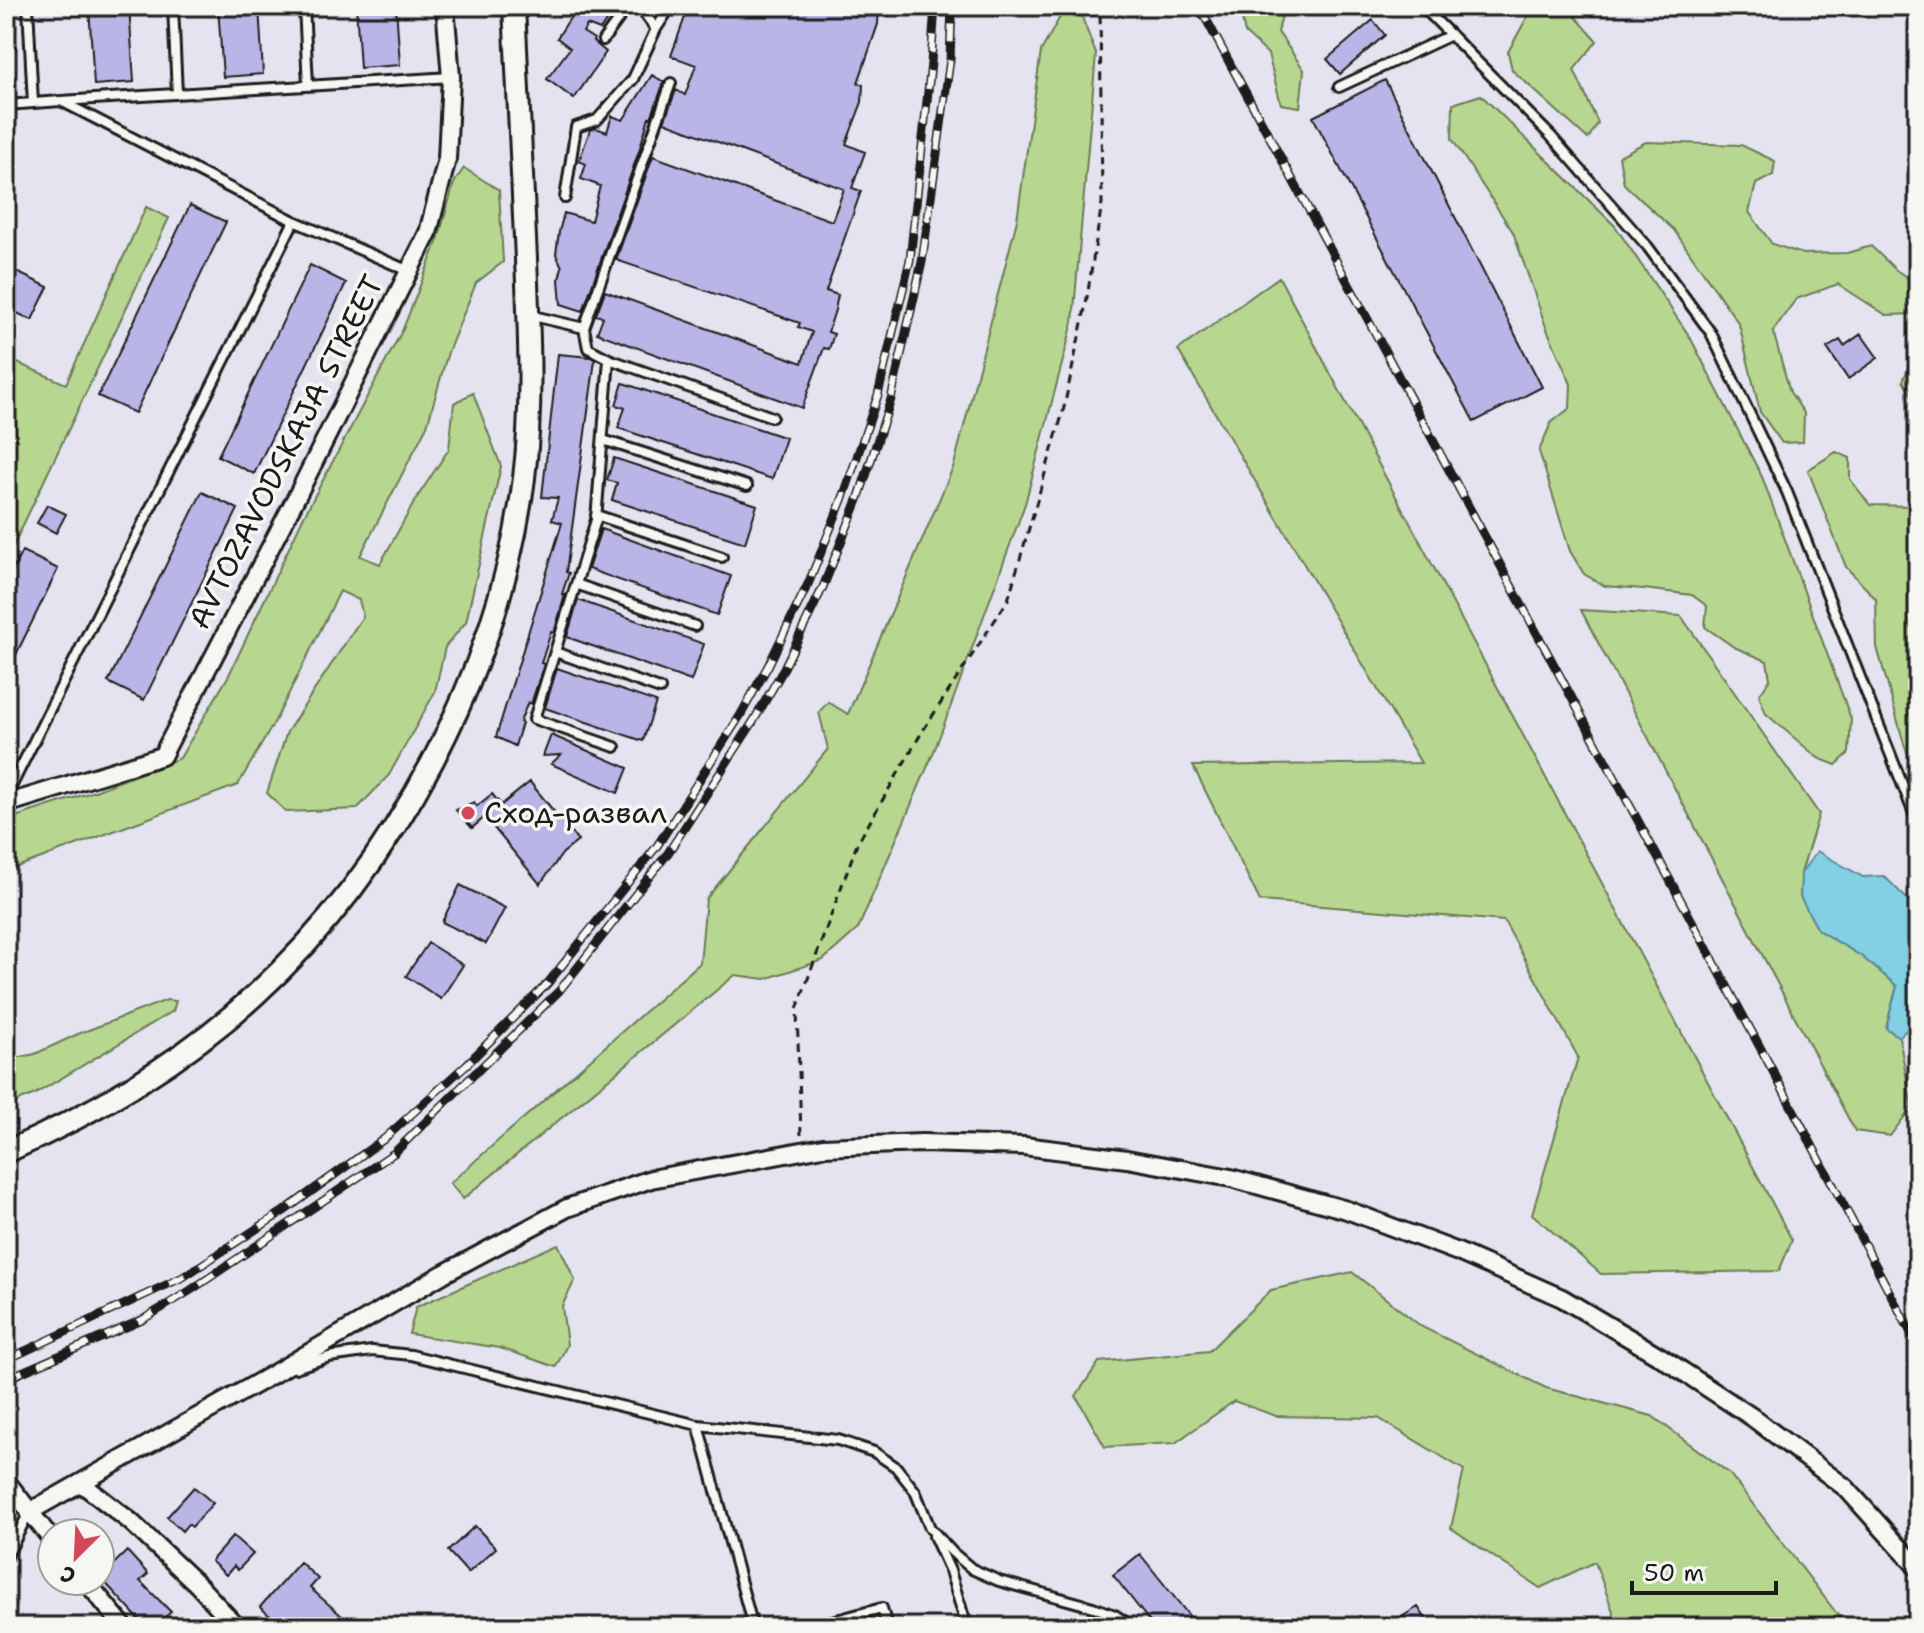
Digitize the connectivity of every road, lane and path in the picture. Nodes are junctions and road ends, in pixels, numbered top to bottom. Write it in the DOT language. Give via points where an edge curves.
graph roads {
  1 [pos="28,6"];
  2 [pos="173,6"];
  3 [pos="304,6"];
  4 [pos="445,6"];
  5 [pos="514,6"];
  6 [pos="628,6"];
  7 [pos="639,6"];
  8 [pos="671,6"];
  9 [pos="1422,6"];
  10 [pos="1100,8"];
  11 [pos="656,29"];
  12 [pos="1451,35"];
  13 [pos="603,40"];
  14 [pos="451,77"];
  15 [pos="671,83"];
  16 [pos="308,85"];
  17 [pos="1339,87"];
  18 [pos="177,94"];
  19 [pos="61,101"];
  20 [pos="33,103"];
  21 [pos="6,105"];
  22 [pos="565,198"];
  23 [pos="294,221"];
  24 [pos="409,271"];
  25 [pos="528,314"];
  26 [pos="584,328"];
  27 [pos="609,359"];
  28 [pos="772,417"];
  29 [pos="603,440"];
  30 [pos="747,486"];
  31 [pos="596,515"];
  32 [pos="722,557"];
  33 [pos="576,584"];
  34 [pos="695,626"];
  35 [pos="555,652"];
  36 [pos="660,689"];
  37 [pos="615,747"];
  38 [pos="6,797"];
  39 [pos="6,804"];
  40 [pos="1918,824"];
  41 [pos="802,1151"];
  42 [pos="6,1152"];
  43 [pos="268,1377"];
  44 [pos="698,1425"];
  45 [pos="6,1481"];
  46 [pos="81,1483"];
  47 [pos="29,1512"];
  48 [pos="36,1521"];
  49 [pos="930,1528"];
  50 [pos="6,1558"];
  51 [pos="1918,1568"];
  52 [pos="99,1597"];
  53 [pos="124,1627"];
  54 [pos="237,1627"];
  55 [pos="753,1627"];
  56 [pos="809,1627"];
  57 [pos="887,1627"];
  58 [pos="967,1627"];
  59 [pos="1133,1627"];
  1 -- 20 [label="lane"];
  2 -- 18 [label="lane"];
  3 -- 16 [label="lane"];
  4 -- 14 [label="street, AVTOZAVODSKAJA STREET"];
  5 -- 25 [label="street"];
  6 -- 13 [label="lane"];
  7 -- 11 [label="lane"];
  8 -- 11 [label="lane"];
  9 -- 12 [label="lane"];
  10 -- 41 [label="path" via="1102,203 1063,412 1008,600 857,844 797,1009"];
  11 -- 22 [label="lane" via="633,79 597,120 576,127"];
  12 -- 17 [label="lane"];
  12 -- 40 [label="lane" via="1550,135 1648,247 1711,333 1787,492"];
  14 -- 16 [label="lane"];
  14 -- 24 [label="street, AVTOZAVODSKAJA STREET" via="447,159 428,233"];
  15 -- 26 [label="lane"];
  16 -- 18 [label="lane"];
  18 -- 19 [label="lane"];
  19 -- 20 [label="lane"];
  19 -- 23 [label="lane"];
  20 -- 21 [label="lane"];
  23 -- 24 [label="lane"];
  23 -- 38 [label="lane"];
  24 -- 39 [label="street, AVTOZAVODSKAJA STREET" via="162,756"];
  25 -- 26 [label="lane"];
  25 -- 42 [label="street" via="525,475 515,540 476,667 410,801 359,880 254,997 129,1089"];
  26 -- 27 [label="lane" via="588,348"];
  27 -- 28 [label="lane"];
  27 -- 29 [label="lane"];
  29 -- 30 [label="lane"];
  29 -- 31 [label="lane"];
  31 -- 32 [label="lane"];
  31 -- 33 [label="lane"];
  33 -- 34 [label="lane"];
  33 -- 35 [label="lane"];
  35 -- 36 [label="lane"];
  35 -- 37 [label="lane" via="534,719"];
  41 -- 43 [label="street" via="651,1179 567,1208"];
  41 -- 51 [label="street" via="922,1143 1024,1146 1231,1178 1347,1210 1562,1298 1661,1357 1846,1488"];
  43 -- 44 [label="lane" via="329,1357 372,1351 411,1355"];
  43 -- 46 [label="street"];
  44 -- 49 [label="lane" via="838,1440 874,1452 896,1467 915,1491"];
  44 -- 55 [label="lane"];
  45 -- 47 [label="street"];
  46 -- 47 [label="street"];
  46 -- 54 [label="street" via="131,1522"];
  47 -- 48 [label="street"];
  47 -- 50 [label="lane"];
  49 -- 58 [label="lane"];
  49 -- 59 [label="lane" via="972,1569 1093,1607"];
  52 -- 53 [label="street"];
  56 -- 57 [label="lane" via="882,1608"];
}
